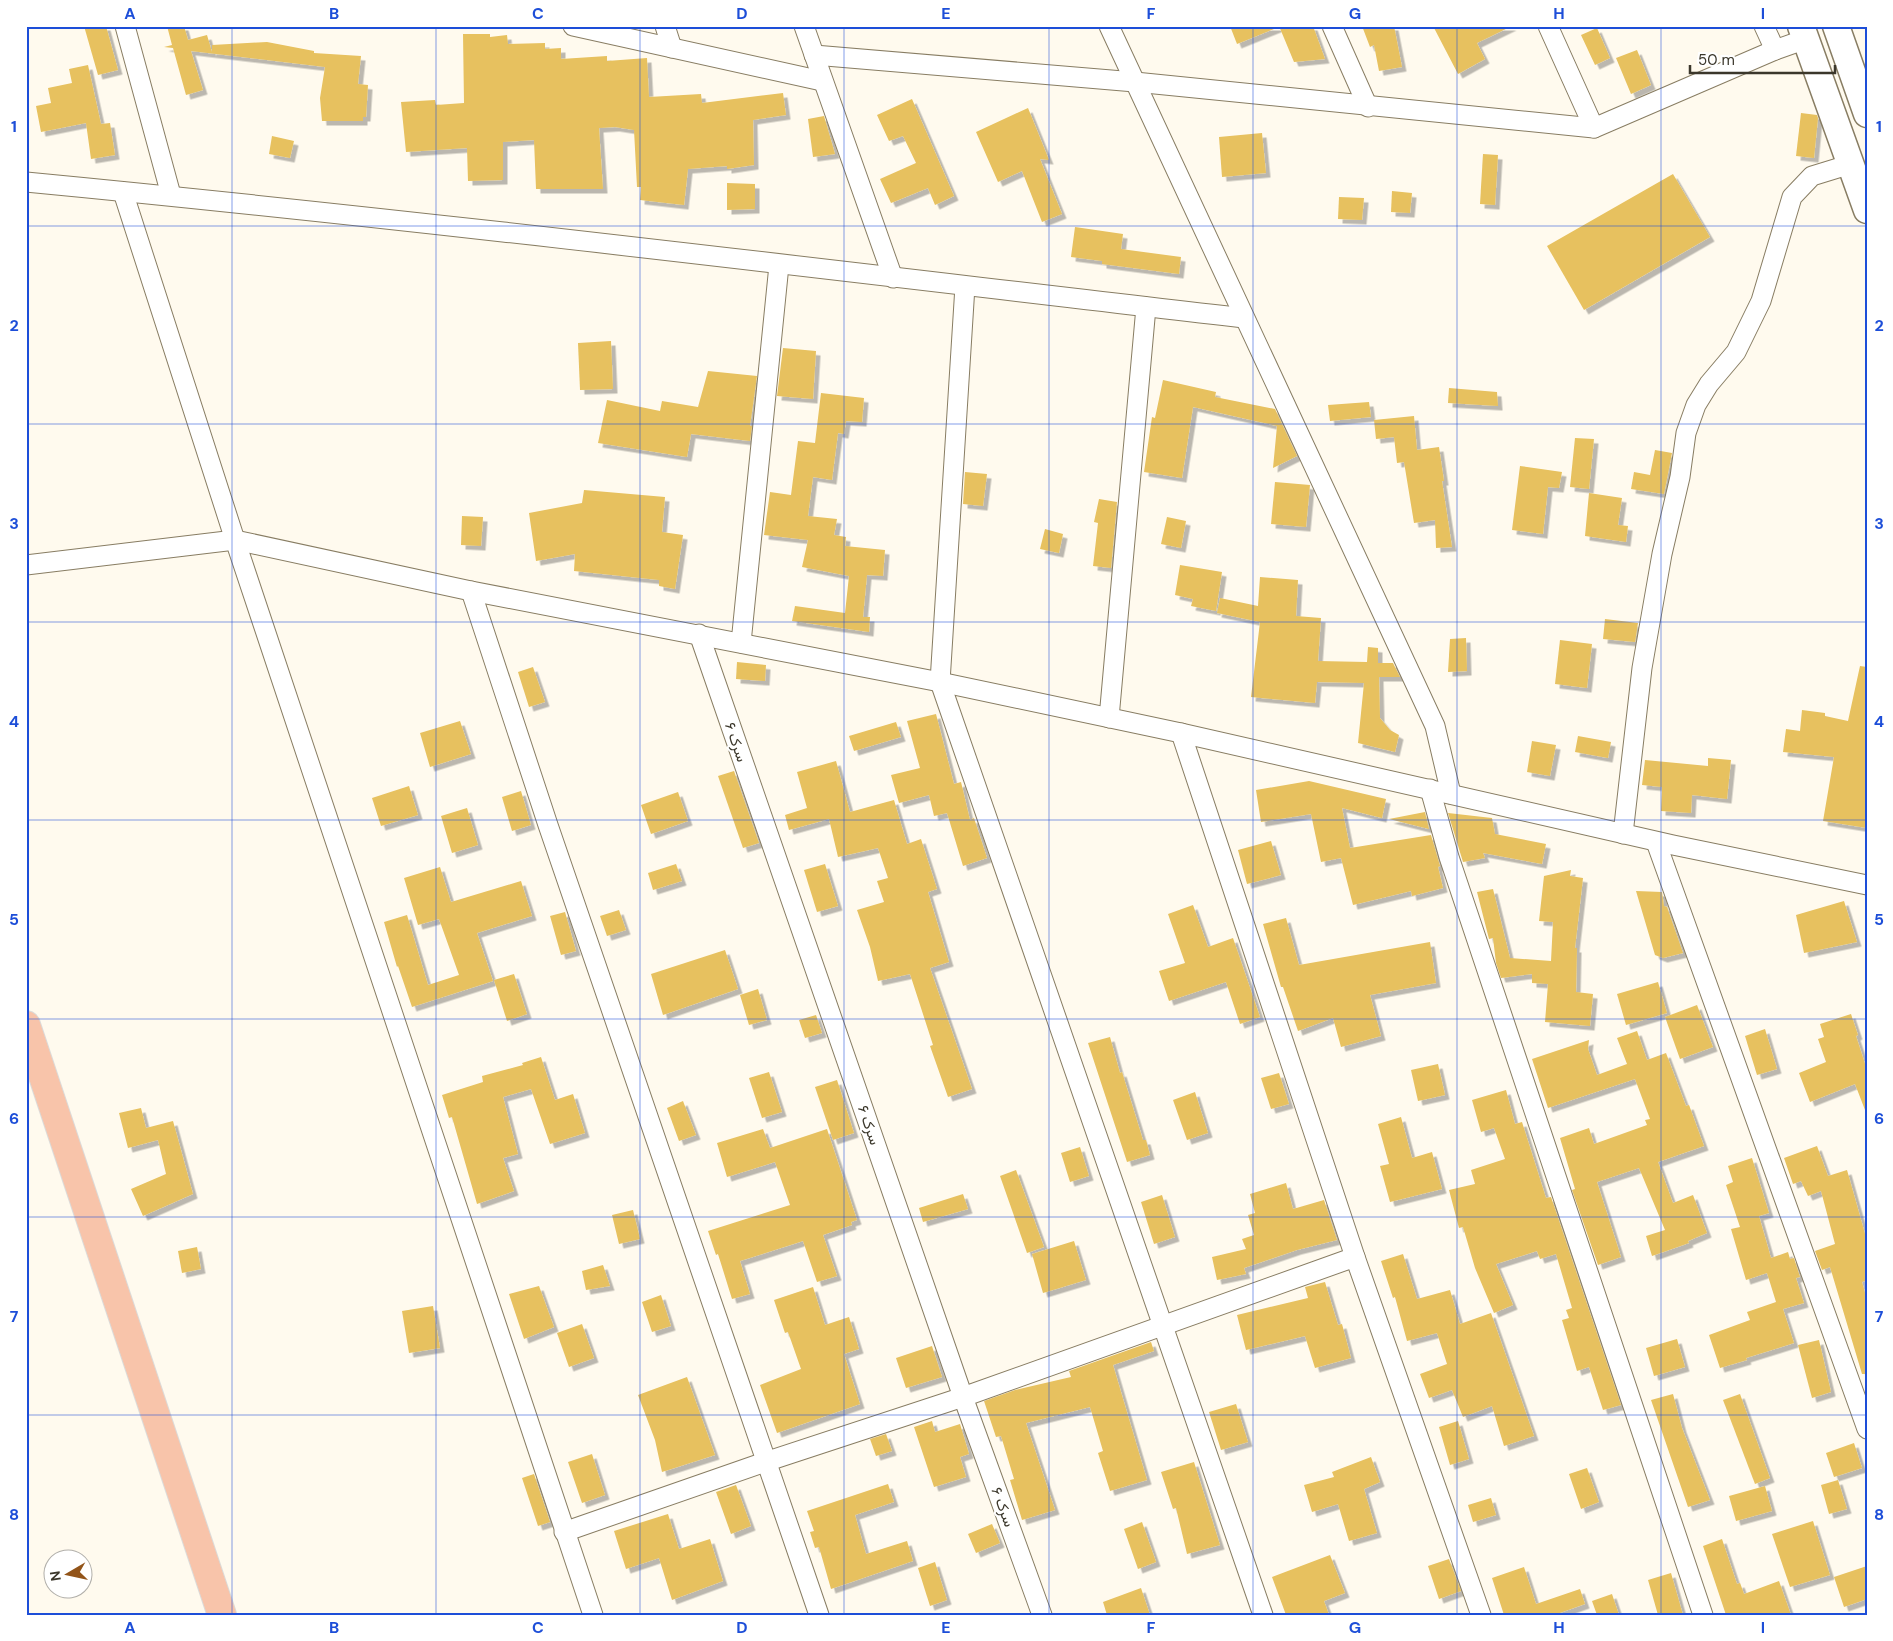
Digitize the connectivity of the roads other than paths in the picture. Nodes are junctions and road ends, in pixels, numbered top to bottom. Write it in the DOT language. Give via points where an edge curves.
graph roads {
  1 [pos="125,26"];
  2 [pos="572,26"];
  3 [pos="665,26"];
  4 [pos="804,26"];
  5 [pos="1109,26"];
  6 [pos="1332,26"];
  7 [pos="1548,26"];
  8 [pos="1764,26"];
  9 [pos="1836,26"];
  10 [pos="1803,33"];
  11 [pos="672,48"];
  12 [pos="1775,50"];
  13 [pos="814,55"];
  14 [pos="822,81"];
  15 [pos="1135,82"];
  16 [pos="1368,107"];
  17 [pos="1867,114"];
  18 [pos="1594,128"];
  19 [pos="1850,164"];
  20 [pos="26,182"];
  21 [pos="123,192"];
  22 [pos="171,195"];
  23 [pos="1867,210"];
  24 [pos="779,265"];
  25 [pos="893,278"];
  26 [pos="965,286"];
  27 [pos="1146,307"];
  28 [pos="1244,318"];
  29 [pos="235,540"];
  30 [pos="26,565"];
  31 [pos="472,591"];
  32 [pos="699,634"];
  33 [pos="741,643"];
  34 [pos="940,682"];
  35 [pos="1108,718"];
  36 [pos="1181,733"];
  37 [pos="1430,789"];
  38 [pos="1451,794"];
  39 [pos="1624,834"];
  40 [pos="1656,842"];
  41 [pos="1867,885"];
  42 [pos="26,1025"];
  43 [pos="1355,1257"];
  44 [pos="1163,1327"];
  45 [pos="963,1397"];
  46 [pos="1867,1429"];
  47 [pos="765,1462"];
  48 [pos="564,1532"];
  49 [pos="222,1615"];
  50 [pos="593,1615"];
  51 [pos="819,1615"];
  52 [pos="1042,1615"];
  53 [pos="1263,1615"];
  54 [pos="1481,1615"];
  55 [pos="1704,1615"];
  1 -- 22 [label="street"];
  2 -- 11 [label="street"];
  3 -- 11 [label="street"];
  4 -- 13 [label="street"];
  5 -- 15 [label="street"];
  6 -- 16 [label="street"];
  7 -- 18 [label="street"];
  8 -- 12 [label="street"];
  9 -- 17 [label="main road"];
  10 -- 12 [label="street"];
  10 -- 19 [label="main road"];
  11 -- 14 [label="street"];
  12 -- 18 [label="street"];
  13 -- 14 [label="street"];
  13 -- 15 [label="street"];
  14 -- 25 [label="street"];
  15 -- 16 [label="street"];
  15 -- 28 [label="street"];
  16 -- 18 [label="street"];
  19 -- 23 [label="main road"];
  19 -- 39 [label="street" via="1812,176 1792,197 1760,301 1736,352 1696,405 1686,433 1642,668"];
  20 -- 21 [label="street"];
  21 -- 22 [label="street"];
  21 -- 29 [label="street"];
  22 -- 24 [label="street"];
  24 -- 25 [label="street"];
  24 -- 33 [label="street"];
  25 -- 26 [label="street"];
  26 -- 27 [label="street"];
  26 -- 34 [label="street"];
  27 -- 28 [label="street"];
  27 -- 35 [label="street"];
  28 -- 38 [label="street" via="1435,726"];
  29 -- 30 [label="street"];
  29 -- 31 [label="street"];
  29 -- 48 [label="street"];
  31 -- 32 [label="street"];
  31 -- 47 [label="street" via="548,825"];
  32 -- 33 [label="street"];
  32 -- 45 [label="street, سرک ۶"];
  33 -- 34 [label="street"];
  34 -- 35 [label="street"];
  34 -- 44 [label="street"];
  35 -- 36 [label="street"];
  36 -- 37 [label="street"];
  36 -- 43 [label="street"];
  37 -- 38 [label="street"];
  37 -- 55 [label="street" via="1449,857"];
  38 -- 39 [label="street"];
  39 -- 40 [label="street"];
  40 -- 41 [label="street"];
  40 -- 46 [label="street"];
  42 -- 49 [label="main road"];
  43 -- 44 [label="street"];
  43 -- 54 [label="street"];
  44 -- 45 [label="street"];
  44 -- 53 [label="street"];
  45 -- 47 [label="street"];
  45 -- 52 [label="street, سرک ۶"];
  47 -- 48 [label="street"];
  47 -- 51 [label="street"];
  48 -- 50 [label="street"];
}
